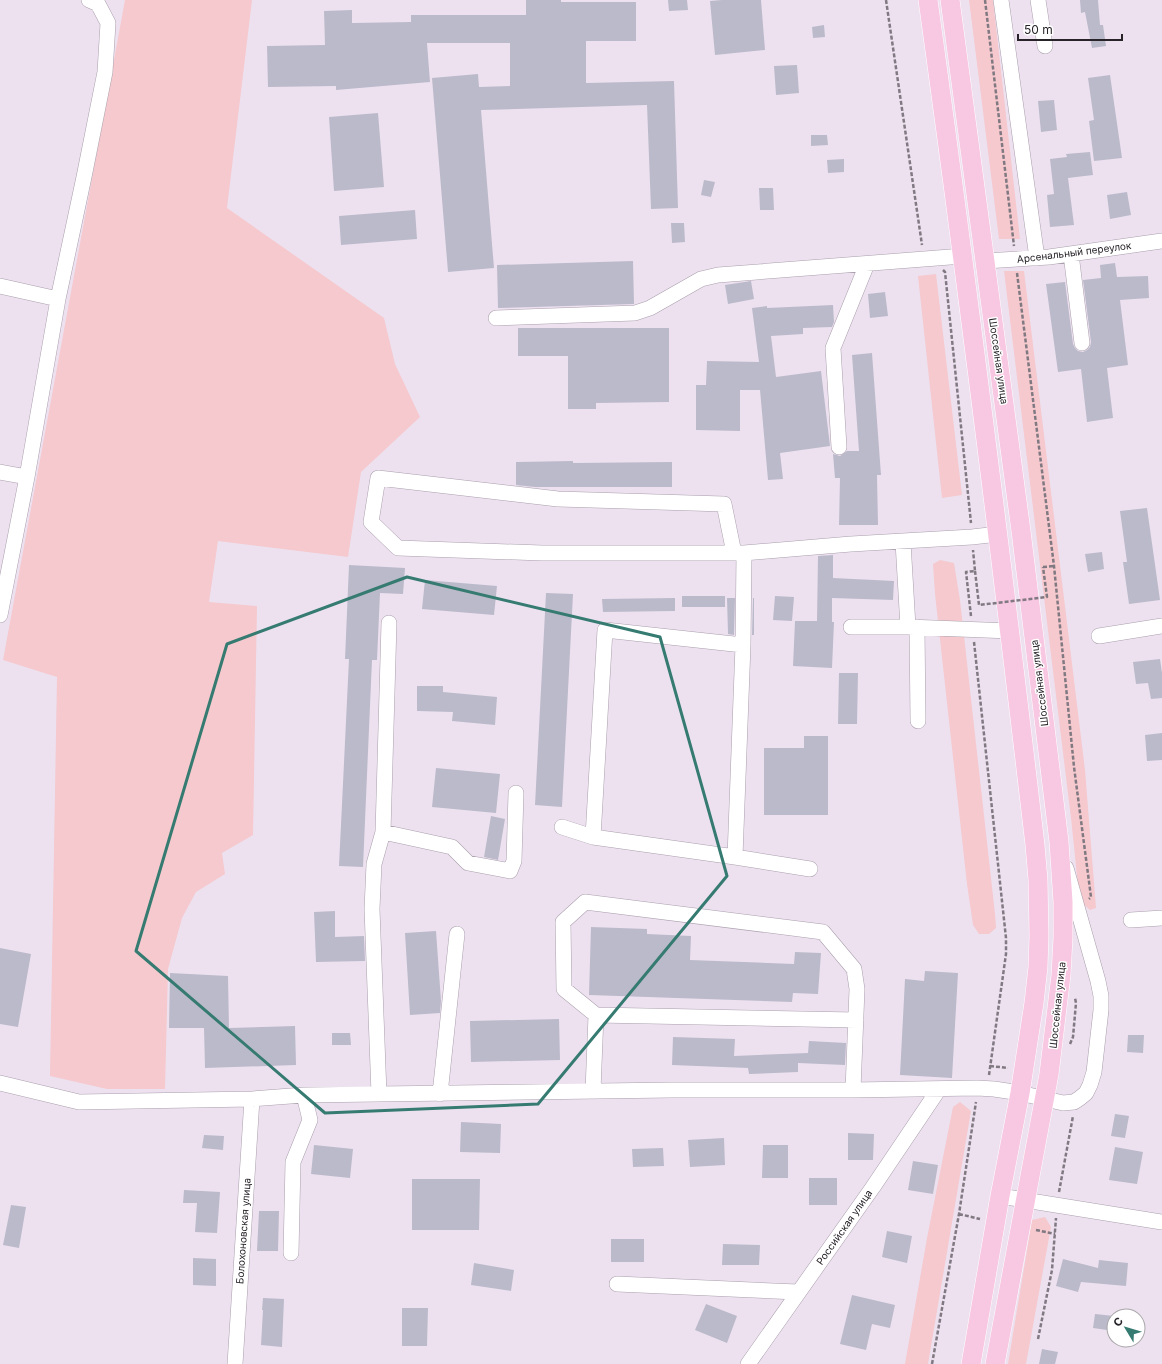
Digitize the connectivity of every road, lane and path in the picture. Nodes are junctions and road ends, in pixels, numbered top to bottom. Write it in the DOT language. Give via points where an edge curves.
graph roads {
  1 [pos="89,0"];
  2 [pos="886,0"];
  3 [pos="928,0"];
  4 [pos="950,0"];
  5 [pos="985,0"];
  6 [pos="1001,0"];
  7 [pos="1038,0"];
  8 [pos="1045,46"];
  9 [pos="1162,241"];
  10 [pos="1071,254"];
  11 [pos="963,256"];
  12 [pos="1037,258"];
  13 [pos="933,260"];
  14 [pos="1015,260"];
  15 [pos="985,261"];
  16 [pos="867,264"];
  17 [pos="0,286"];
  18 [pos="58,299"];
  19 [pos="496,318"];
  20 [pos="1082,344"];
  21 [pos="839,447"];
  22 [pos="0,472"];
  23 [pos="26,477"];
  24 [pos="998,534"];
  25 [pos="972,537"];
  26 [pos="903,542"];
  27 [pos="739,554"];
  28 [pos="1054,566"];
  29 [pos="975,571"];
  30 [pos="0,615"];
  31 [pos="389,623"];
  32 [pos="1162,626"];
  33 [pos="850,627"];
  34 [pos="913,627"];
  35 [pos="973,630"];
  36 [pos="1010,630"];
  37 [pos="1099,636"];
  38 [pos="743,645"];
  39 [pos="918,721"];
  40 [pos="516,793"];
  41 [pos="562,828"];
  42 [pos="383,832"];
  43 [pos="593,837"];
  44 [pos="1059,842"];
  45 [pos="735,857"];
  46 [pos="810,869"];
  47 [pos="1079,914"];
  48 [pos="1162,918"];
  49 [pos="1131,920"];
  50 [pos="457,934"];
  51 [pos="1072,992"];
  52 [pos="596,1015"];
  53 [pos="856,1020"];
  54 [pos="1068,1050"];
  55 [pos="990,1066"];
  56 [pos="1024,1070"];
  57 [pos="0,1083"];
  58 [pos="977,1088"];
  59 [pos="939,1089"];
  60 [pos="853,1090"];
  61 [pos="592,1091"];
  62 [pos="1020,1093"];
  63 [pos="378,1094"];
  64 [pos="440,1094"];
  65 [pos="304,1095"];
  66 [pos="252,1098"];
  67 [pos="1044,1099"];
  68 [pos="1074,1102"];
  69 [pos="1000,1196"];
  70 [pos="1025,1200"];
  71 [pos="1058,1205"];
  72 [pos="1162,1222"];
  73 [pos="291,1253"];
  74 [pos="617,1284"];
  75 [pos="798,1292"];
  76 [pos="1038,1339"];
  77 [pos="235,1364"];
  78 [pos="748,1364"];
  79 [pos="932,1364"];
  80 [pos="971,1364"];
  81 [pos="995,1364"];
  1 -- 18 [label="street" via="98,4 108,23 105,72"];
  2 -- 13 [label="path" via="922,245"];
  3 -- 11 [label="main road"];
  4 -- 15 [label="main road, Шоссейная улица"];
  5 -- 14 [label="path"];
  6 -- 12 [label="street"];
  7 -- 8 [label="street"];
  9 -- 10 [label="street, Арсенальный переулок"];
  10 -- 12 [label="street, Арсенальный переулок"];
  10 -- 20 [label="street"];
  11 -- 13 [label="street"];
  11 -- 24 [label="main road"];
  12 -- 14 [label="street, Арсенальный переулок"];
  13 -- 16 [label="street"];
  13 -- 25 [label="path" via="945,272"];
  14 -- 15 [label="street, Арсенальный переулок"];
  14 -- 28 [label="path"];
  15 -- 44 [label="main road, Шоссейная улица"];
  16 -- 19 [label="street" via="718,275 701,279 650,308 636,313"];
  16 -- 21 [label="street" via="833,348"];
  17 -- 18 [label="street"];
  18 -- 23 [label="street"];
  22 -- 23 [label="street"];
  23 -- 30 [label="street"];
  24 -- 25 [label="street"];
  24 -- 36 [label="main road"];
  25 -- 26 [label="street"];
  25 -- 29 [label="path"];
  26 -- 27 [label="street"];
  26 -- 34 [label="street"];
  27 -- 27 [label="street" via="542,553 398,548 371,522 378,478 558,499 724,504"];
  27 -- 38 [label="street"];
  28 -- 29 [label="path, bridge" via="1043,567 1047,598 979,605"];
  28 -- 47 [label="path" via="1074,767 1091,897"];
  29 -- 35 [label="path" via="966,572"];
  31 -- 42 [label="street"];
  32 -- 37 [label="street"];
  33 -- 34 [label="street"];
  34 -- 35 [label="street"];
  34 -- 39 [label="street"];
  35 -- 36 [label="street"];
  35 -- 55 [label="path" via="1006,938"];
  36 -- 56 [label="main road" via="1038,880 1038,967"];
  38 -- 43 [label="street" via="605,630"];
  38 -- 45 [label="street"];
  40 -- 42 [label="street" via="514,861 510,870 468,863 452,847"];
  41 -- 43 [label="street"];
  42 -- 63 [label="street" via="374,864 372,909"];
  43 -- 45 [label="street"];
  44 -- 47 [label="street"];
  44 -- 67 [label="main road, Шоссейная улица" via="1063,902 1061,975"];
  45 -- 46 [label="street"];
  47 -- 68 [label="street" via="1098,981 1101,1010 1094,1072 1086,1093"];
  48 -- 49 [label="street"];
  50 -- 64 [label="street"];
  51 -- 54 [label="path" via="1076,1003 1073,1037"];
  52 -- 53 [label="street"];
  52 -- 53 [label="street" via="564,989 563,922 585,902 824,932 854,969 857,989"];
  52 -- 61 [label="street"];
  53 -- 60 [label="street"];
  55 -- 56 [label="path"];
  55 -- 58 [label="path" via="989,1080 977,1080"];
  56 -- 62 [label="main road"];
  57 -- 66 [label="street" via="79,1102"];
  58 -- 59 [label="street"];
  58 -- 62 [label="street"];
  58 -- 79 [label="path" via="959,1214"];
  59 -- 60 [label="street"];
  59 -- 75 [label="street, Российская улица"];
  60 -- 61 [label="street"];
  61 -- 64 [label="street"];
  62 -- 67 [label="street"];
  62 -- 69 [label="main road"];
  63 -- 64 [label="street"];
  63 -- 65 [label="street"];
  65 -- 66 [label="street"];
  65 -- 73 [label="street" via="310,1120 293,1162"];
  66 -- 77 [label="street, Болохоновская улица"];
  67 -- 68 [label="street" via="1063,1103"];
  67 -- 70 [label="main road, Шоссейная улица"];
  68 -- 71 [label="path"];
  69 -- 70 [label="street"];
  69 -- 80 [label="main road"];
  70 -- 71 [label="street"];
  70 -- 81 [label="main road, Шоссейная улица"];
  71 -- 72 [label="street"];
  71 -- 76 [label="path" via="1052,1270"];
  74 -- 75 [label="street"];
  75 -- 78 [label="street, Российская улица"];
}
